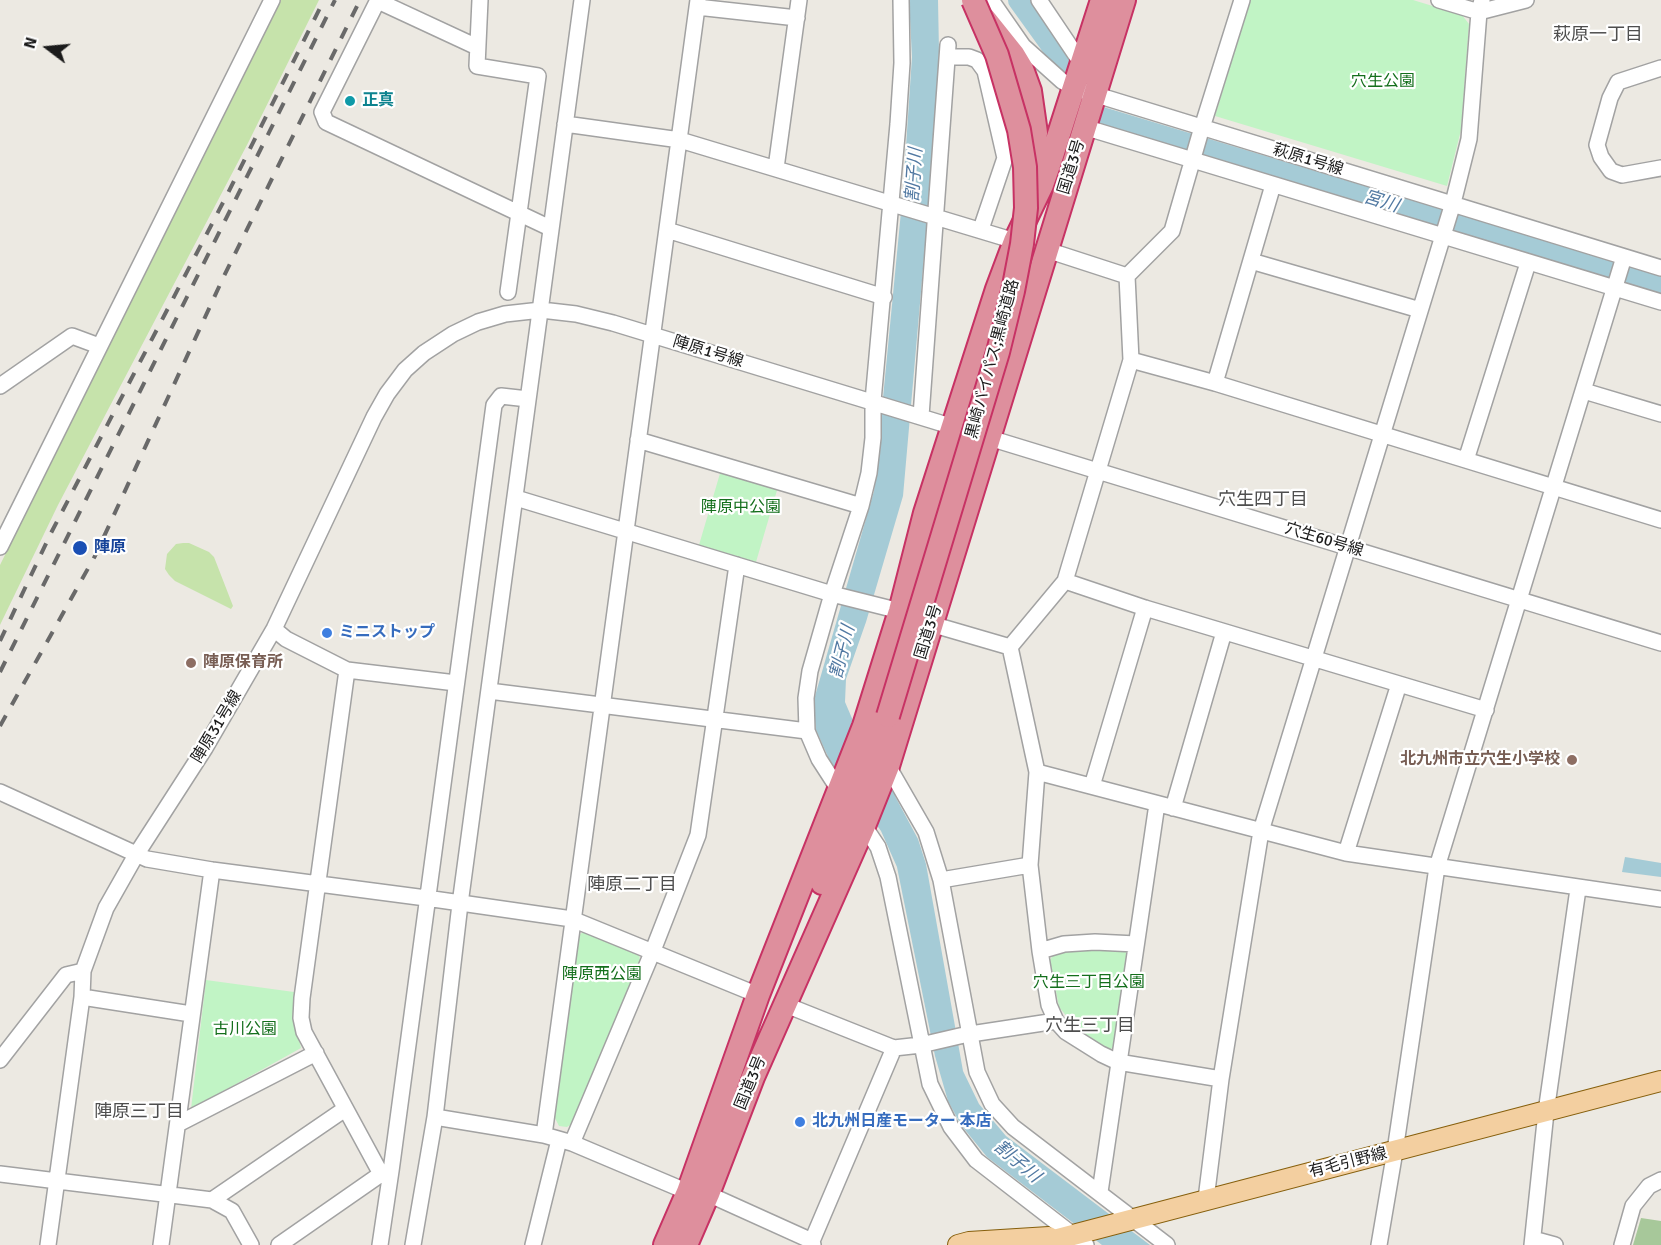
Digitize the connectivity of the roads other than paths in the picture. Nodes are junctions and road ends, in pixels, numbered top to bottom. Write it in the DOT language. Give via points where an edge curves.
graph roads {
  1 [pos="272,0"];
  2 [pos="480,0"];
  3 [pos="582,0"];
  4 [pos="799,0"];
  5 [pos="901,0"];
  6 [pos="966,0"];
  7 [pos="973,0"];
  8 [pos="1039,0"];
  9 [pos="1102,0"];
  10 [pos="1124,0"];
  11 [pos="1242,0"];
  12 [pos="1439,0"];
  13 [pos="1526,0"];
  14 [pos="378,1"];
  15 [pos="698,3"];
  16 [pos="1481,6"];
  17 [pos="988,10"];
  18 [pos="796,18"];
  19 [pos="1023,46"];
  20 [pos="477,47"];
  21 [pos="1082,62"];
  22 [pos="1661,68"];
  23 [pos="1074,88"];
  24 [pos="1096,94"];
  25 [pos="565,124"];
  26 [pos="1084,128"];
  27 [pos="1201,131"];
  28 [pos="680,140"];
  29 [pos="1193,158"];
  30 [pos="776,168"];
  31 [pos="1661,168"];
  32 [pos="1273,185"];
  33 [pos="893,205"];
  34 [pos="1451,206"];
  35 [pos="518,213"];
  36 [pos="934,216"];
  37 [pos="550,228"];
  38 [pos="981,229"];
  39 [pos="667,230"];
  40 [pos="1443,233"];
  41 [pos="1015,241"];
  42 [pos="1047,250"];
  43 [pos="1623,260"];
  44 [pos="1251,261"];
  45 [pos="1528,263"];
  46 [pos="1661,268"];
  47 [pos="1127,276"];
  48 [pos="1615,287"];
  49 [pos="508,292"];
  50 [pos="884,297"];
  51 [pos="1661,302"];
  52 [pos="541,310"];
  53 [pos="1420,310"];
  54 [pos="652,335"];
  55 [pos="99,346"];
  56 [pos="1131,360"];
  57 [pos="1215,383"];
  58 [pos="0,386"];
  59 [pos="1584,391"];
  60 [pos="528,399"];
  61 [pos="877,403"];
  62 [pos="1661,414"];
  63 [pos="919,415"];
  64 [pos="953,427"];
  65 [pos="1380,435"];
  66 [pos="989,437"];
  67 [pos="638,440"];
  68 [pos="1466,460"];
  69 [pos="1098,470"];
  70 [pos="1554,486"];
  71 [pos="516,498"];
  72 [pos="861,506"];
  73 [pos="6,518"];
  74 [pos="1661,520"];
  75 [pos="626,531"];
  76 [pos="0,547"];
  77 [pos="1348,548"];
  78 [pos="737,565"];
  79 [pos="1065,581"];
  80 [pos="835,594"];
  81 [pos="1519,600"];
  82 [pos="1145,608"];
  83 [pos="900,611"];
  84 [pos="932,624"];
  85 [pos="274,629"];
  86 [pos="1224,632"];
  87 [pos="1661,643"];
  88 [pos="1010,647"];
  89 [pos="1313,659"];
  90 [pos="347,670"];
  91 [pos="456,683"];
  92 [pos="1399,684"];
  93 [pos="489,691"];
  94 [pos="602,705"];
  95 [pos="1486,710"];
  96 [pos="716,719"];
  97 [pos="878,723"];
  98 [pos="807,731"];
  99 [pos="886,769"];
  100 [pos="1037,772"];
  101 [pos="840,785"];
  102 [pos="1092,786"];
  103 [pos="0,792"];
  104 [pos="1157,804"];
  105 [pos="1173,808"];
  106 [pos="862,817"];
  107 [pos="1261,831"];
  108 [pos="1346,853"];
  109 [pos="136,855"];
  110 [pos="1030,865"];
  111 [pos="1437,867"];
  112 [pos="212,870"];
  113 [pos="941,880"];
  114 [pos="318,884"];
  115 [pos="1578,889"];
  116 [pos="426,898"];
  117 [pos="1661,899"];
  118 [pos="460,904"];
  119 [pos="572,919"];
  120 [pos="1136,944"];
  121 [pos="1040,951"];
  122 [pos="652,953"];
  123 [pos="83,971"];
  124 [pos="758,995"];
  125 [pos="81,997"];
  126 [pos="786,1005"];
  127 [pos="191,1014"];
  128 [pos="1056,1021"];
  129 [pos="967,1034"];
  130 [pos="925,1044"];
  131 [pos="894,1048"];
  132 [pos="316,1053"];
  133 [pos="0,1060"];
  134 [pos="1118,1062"];
  135 [pos="1221,1079"];
  136 [pos="1661,1081"];
  137 [pos="345,1108"];
  138 [pos="1546,1112"];
  139 [pos="435,1117"];
  140 [pos="178,1124"];
  141 [pos="544,1135"];
  142 [pos="565,1142"];
  143 [pos="1395,1150"];
  144 [pos="386,1173"];
  145 [pos="0,1174"];
  146 [pos="1661,1180"];
  147 [pos="56,1181"];
  148 [pos="1100,1192"];
  149 [pos="698,1193"];
  150 [pos="167,1195"];
  151 [pos="1206,1199"];
  152 [pos="212,1200"];
  153 [pos="1131,1220"];
  154 [pos="1075,1239"];
  155 [pos="1532,1242"];
  156 [pos="812,1243"];
  157 [pos="48,1245"];
  158 [pos="161,1245"];
  159 [pos="251,1245"];
  160 [pos="279,1245"];
  161 [pos="380,1245"];
  162 [pos="413,1245"];
  163 [pos="533,1245"];
  164 [pos="665,1245"];
  165 [pos="686,1245"];
  166 [pos="696,1245"];
  167 [pos="958,1245"];
  168 [pos="1035,1245"];
  169 [pos="1167,1245"];
  170 [pos="1379,1245"];
  171 [pos="1555,1245"];
  172 [pos="1622,1245"];
  1 -- 55 [label="street"];
  2 -- 20 [label="street"];
  3 -- 25 [label="street"];
  4 -- 18 [label="street"];
  5 -- 33 [label="street" via="902,63"];
  6 -- 17 [label="highway"];
  7 -- 97 [label="highway, 黒崎バイパス;黒崎道路, bridge" via="997,55 1019,130 1025,167 1022,244 998,352"];
  8 -- 21 [label="street"];
  9 -- 21 [label="highway, 国道3号"];
  10 -- 24 [label="highway, 国道3号"];
  11 -- 27 [label="street"];
  12 -- 16 [label="street"];
  13 -- 16 [label="street"];
  14 -- 20 [label="street"];
  14 -- 35 [label="street" via="322,112 326,122"];
  15 -- 18 [label="street"];
  15 -- 28 [label="street"];
  16 -- 34 [label="street" via="1469,139"];
  17 -- 19 [label="highway"];
  17 -- 41 [label="highway" via="1022,69 1034,112 1036,133"];
  18 -- 30 [label="street"];
  19 -- 23 [label="street"];
  20 -- 35 [label="street" via="477,66 538,76"];
  21 -- 23 [label="highway, 国道3号"];
  21 -- 24 [label="street"];
  22 -- 31 [label="street" via="1618,82 1597,145 1611,171 1622,175"];
  23 -- 24 [label="street, 萩原1号線"];
  23 -- 41 [label="highway, 国道3号" via="1042,185"];
  24 -- 26 [label="highway, 国道3号"];
  24 -- 27 [label="street, 萩原1号線"];
  25 -- 28 [label="street"];
  25 -- 37 [label="street"];
  26 -- 29 [label="street"];
  26 -- 42 [label="highway, 国道3号"];
  27 -- 29 [label="street"];
  27 -- 34 [label="street, 萩原1号線"];
  28 -- 30 [label="street"];
  28 -- 39 [label="street"];
  29 -- 32 [label="street"];
  29 -- 47 [label="street" via="1172,231"];
  30 -- 33 [label="street"];
  32 -- 40 [label="street"];
  32 -- 44 [label="street"];
  33 -- 36 [label="street"];
  33 -- 50 [label="street"];
  34 -- 40 [label="street"];
  34 -- 43 [label="street, 萩原1号線"];
  35 -- 37 [label="street"];
  35 -- 49 [label="street"];
  36 -- 38 [label="street"];
  36 -- 38 [label="street" via="949,51 977,60 985,71 1005,158"];
  36 -- 63 [label="street"];
  37 -- 52 [label="street"];
  38 -- 41 [label="street"];
  39 -- 50 [label="street"];
  39 -- 54 [label="street"];
  40 -- 45 [label="street"];
  40 -- 53 [label="street"];
  41 -- 64 [label="highway, 国道3号"];
  42 -- 47 [label="street"];
  42 -- 66 [label="highway, 国道3号"];
  43 -- 46 [label="street, 萩原1号線"];
  43 -- 48 [label="street"];
  44 -- 53 [label="street"];
  44 -- 57 [label="street"];
  45 -- 48 [label="street"];
  45 -- 68 [label="street"];
  47 -- 56 [label="street"];
  48 -- 51 [label="street"];
  48 -- 59 [label="street"];
  50 -- 61 [label="street"];
  52 -- 54 [label="street, 陣原1号線" via="576,314"];
  52 -- 60 [label="street"];
  52 -- 85 [label="street, 陣原31号線" via="478,322 453,334 405,370 374,417"];
  53 -- 65 [label="street"];
  54 -- 61 [label="street, 陣原1号線"];
  54 -- 67 [label="street"];
  55 -- 58 [label="street" via="72,336"];
  55 -- 73 [label="street"];
  56 -- 57 [label="street"];
  56 -- 69 [label="street"];
  57 -- 65 [label="street"];
  59 -- 62 [label="street"];
  59 -- 70 [label="street"];
  60 -- 71 [label="street"];
  60 -- 91 [label="street" via="501,396 494,405"];
  61 -- 63 [label="street, 陣原1号線"];
  61 -- 72 [label="street"];
  63 -- 64 [label="street, 穴生60号線"];
  64 -- 66 [label="street, 穴生60号線"];
  64 -- 83 [label="highway, 国道3号" via="925,513"];
  65 -- 68 [label="street"];
  65 -- 77 [label="street"];
  66 -- 69 [label="street, 穴生60号線"];
  66 -- 84 [label="highway, 国道3号"];
  67 -- 72 [label="street"];
  67 -- 75 [label="street"];
  68 -- 70 [label="street"];
  69 -- 77 [label="street, 穴生60号線"];
  69 -- 79 [label="street"];
  70 -- 74 [label="street"];
  70 -- 81 [label="street"];
  71 -- 75 [label="street"];
  71 -- 93 [label="street"];
  72 -- 80 [label="street"];
  73 -- 76 [label="street"];
  75 -- 78 [label="street"];
  75 -- 94 [label="street"];
  77 -- 81 [label="street, 穴生60号線"];
  77 -- 89 [label="street"];
  78 -- 80 [label="street"];
  78 -- 96 [label="street"];
  79 -- 82 [label="street"];
  79 -- 88 [label="street"];
  80 -- 83 [label="street"];
  80 -- 98 [label="street" via="809,680"];
  81 -- 87 [label="street, 穴生60号線"];
  81 -- 95 [label="street"];
  82 -- 86 [label="street"];
  82 -- 102 [label="street"];
  83 -- 97 [label="highway, 国道3号"];
  84 -- 88 [label="street"];
  84 -- 99 [label="highway, 国道3号"];
  85 -- 90 [label="street"];
  85 -- 109 [label="street, 陣原31号線" via="206,748"];
  86 -- 89 [label="street"];
  86 -- 105 [label="street"];
  88 -- 100 [label="street"];
  89 -- 92 [label="street"];
  89 -- 107 [label="street"];
  90 -- 91 [label="street"];
  90 -- 114 [label="street"];
  91 -- 116 [label="street"];
  92 -- 95 [label="street"];
  92 -- 108 [label="street"];
  93 -- 94 [label="street"];
  93 -- 118 [label="street"];
  94 -- 96 [label="street"];
  94 -- 119 [label="street"];
  95 -- 111 [label="street"];
  96 -- 98 [label="street"];
  96 -- 122 [label="street" via="698,835"];
  97 -- 101 [label="highway, 国道3号"];
  97 -- 106 [label="highway"];
  98 -- 101 [label="street" via="819,759"];
  99 -- 106 [label="highway, 国道3号"];
  99 -- 113 [label="street" via="926,832"];
  100 -- 102 [label="street"];
  100 -- 110 [label="street"];
  101 -- 124 [label="highway, 国道3号"];
  102 -- 104 [label="street"];
  103 -- 109 [label="street"];
  104 -- 105 [label="street"];
  104 -- 120 [label="street"];
  105 -- 107 [label="street"];
  106 -- 126 [label="highway, 国道3号"];
  106 -- 130 [label="street" via="888,877"];
  107 -- 108 [label="street"];
  107 -- 135 [label="street"];
  108 -- 111 [label="street"];
  109 -- 112 [label="street"];
  109 -- 123 [label="street, 陣原31号線" via="106,908"];
  110 -- 113 [label="street"];
  110 -- 121 [label="street"];
  111 -- 115 [label="street"];
  111 -- 143 [label="street"];
  112 -- 114 [label="street"];
  112 -- 127 [label="street"];
  113 -- 129 [label="street"];
  114 -- 116 [label="street"];
  114 -- 132 [label="street" via="301,1018"];
  115 -- 117 [label="street"];
  115 -- 138 [label="street"];
  116 -- 118 [label="street"];
  116 -- 144 [label="street"];
  118 -- 119 [label="street"];
  118 -- 139 [label="street"];
  119 -- 122 [label="street"];
  119 -- 141 [label="street"];
  120 -- 121 [label="street" via="1064,944"];
  120 -- 134 [label="street"];
  121 -- 128 [label="street" via="1049,1005"];
  122 -- 124 [label="street"];
  122 -- 142 [label="street"];
  123 -- 125 [label="street, 陣原31号線"];
  123 -- 133 [label="street" via="66,975"];
  124 -- 149 [label="highway, 国道3号"];
  125 -- 127 [label="street"];
  125 -- 147 [label="street, 陣原31号線"];
  126 -- 131 [label="street"];
  126 -- 149 [label="highway, 国道3号"];
  127 -- 140 [label="street"];
  128 -- 129 [label="street"];
  128 -- 134 [label="street" via="1066,1032"];
  129 -- 130 [label="street"];
  129 -- 148 [label="street" via="977,1072 992,1104 1012,1127"];
  130 -- 131 [label="street"];
  130 -- 154 [label="street" via="930,1084 951,1127 976,1160"];
  131 -- 156 [label="street"];
  132 -- 137 [label="street"];
  132 -- 140 [label="street"];
  134 -- 135 [label="street"];
  134 -- 148 [label="street"];
  135 -- 151 [label="street"];
  136 -- 138 [label="main road, 有毛引野線"];
  137 -- 144 [label="street"];
  137 -- 152 [label="street"];
  138 -- 143 [label="main road, 有毛引野線"];
  138 -- 155 [label="street"];
  139 -- 141 [label="street"];
  139 -- 162 [label="street"];
  140 -- 150 [label="street"];
  141 -- 142 [label="street"];
  142 -- 149 [label="street"];
  142 -- 163 [label="street"];
  143 -- 151 [label="main road, 有毛引野線"];
  143 -- 170 [label="street"];
  144 -- 160 [label="street"];
  144 -- 161 [label="street"];
  145 -- 147 [label="street"];
  146 -- 172 [label="street" via="1649,1186 1633,1206"];
  147 -- 150 [label="street"];
  147 -- 157 [label="street, 陣原31号線"];
  148 -- 153 [label="street"];
  149 -- 156 [label="street"];
  149 -- 164 [label="highway, 国道3号"];
  149 -- 165 [label="highway, 国道3号"];
  149 -- 166 [label="highway"];
  150 -- 152 [label="street"];
  150 -- 158 [label="street"];
  151 -- 153 [label="main road, 有毛引野線"];
  152 -- 159 [label="street" via="232,1211"];
  153 -- 154 [label="main road, 有毛引野線"];
  153 -- 169 [label="street"];
  154 -- 167 [label="main road"];
  154 -- 168 [label="main road, 有毛引野線"];
  155 -- 171 [label="street"];
}
